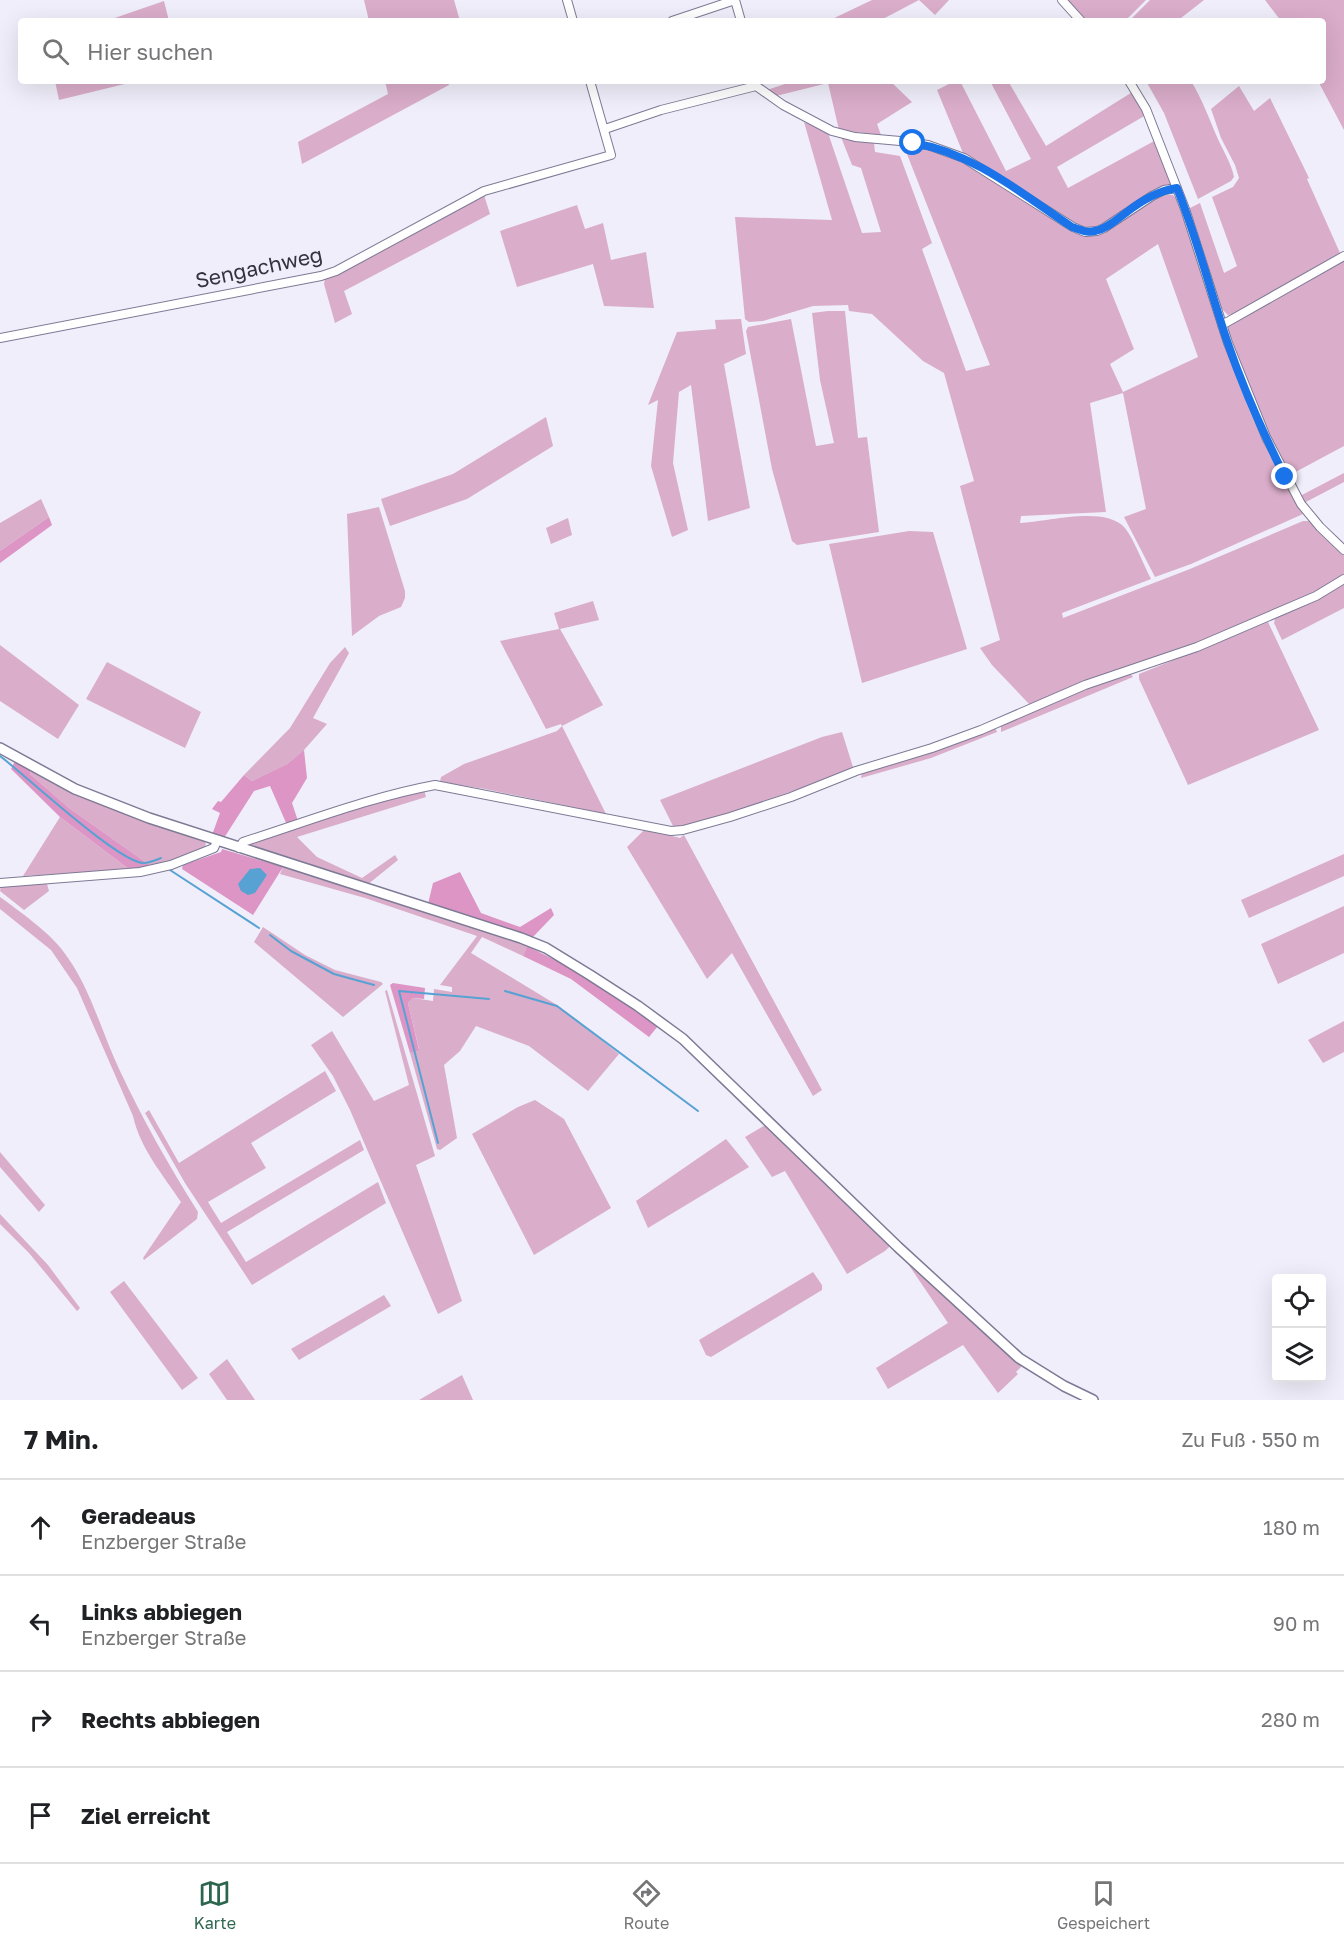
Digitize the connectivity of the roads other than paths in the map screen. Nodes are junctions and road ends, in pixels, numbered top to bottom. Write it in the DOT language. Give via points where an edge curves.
graph roads {
  1 [pos="567,0"];
  2 [pos="735,0"];
  3 [pos="1062,0"];
  4 [pos="572,18"];
  5 [pos="681,18"];
  6 [pos="740,18"];
  7 [pos="1078,18"];
  8 [pos="591,84"];
  9 [pos="760,84"];
  10 [pos="1131,84"];
  11 [pos="605,129"];
  12 [pos="1177,188"];
  13 [pos="1344,256"];
  14 [pos="1222,325"];
  15 [pos="0,338"];
  16 [pos="1344,550"];
  17 [pos="1344,579"];
  18 [pos="0,748"];
  19 [pos="217,841"];
  20 [pos="239,848"];
  21 [pos="0,883"];
  22 [pos="1093,1400"];
  1 -- 4 [label="street"];
  2 -- 5 [label="street"];
  2 -- 6 [label="street"];
  3 -- 7 [label="street"];
  8 -- 11 [label="street"];
  9 -- 11 [label="street"];
  9 -- 12 [label="street" via="783,105 832,131 928,145 964,158 1085,232 1104,228 1152,196"];
  10 -- 12 [label="street" via="1146,109"];
  11 -- 15 [label="street, Sengachweg" via="611,155 484,191 336,271"];
  12 -- 14 [label="street"];
  13 -- 14 [label="street"];
  14 -- 16 [label="street" via="1252,406 1294,493 1308,515"];
  17 -- 20 [label="street" via="1316,596 1197,647 1085,686 981,730 761,807 683,830 671,831 435,784 243,842"];
  18 -- 19 [label="main road" via="75,789"];
  19 -- 20 [label="main road"];
  19 -- 21 [label="street" via="214,848 140,872"];
  20 -- 22 [label="main road" via="521,938 546,948 609,987 683,1039 1019,1358"];
}
